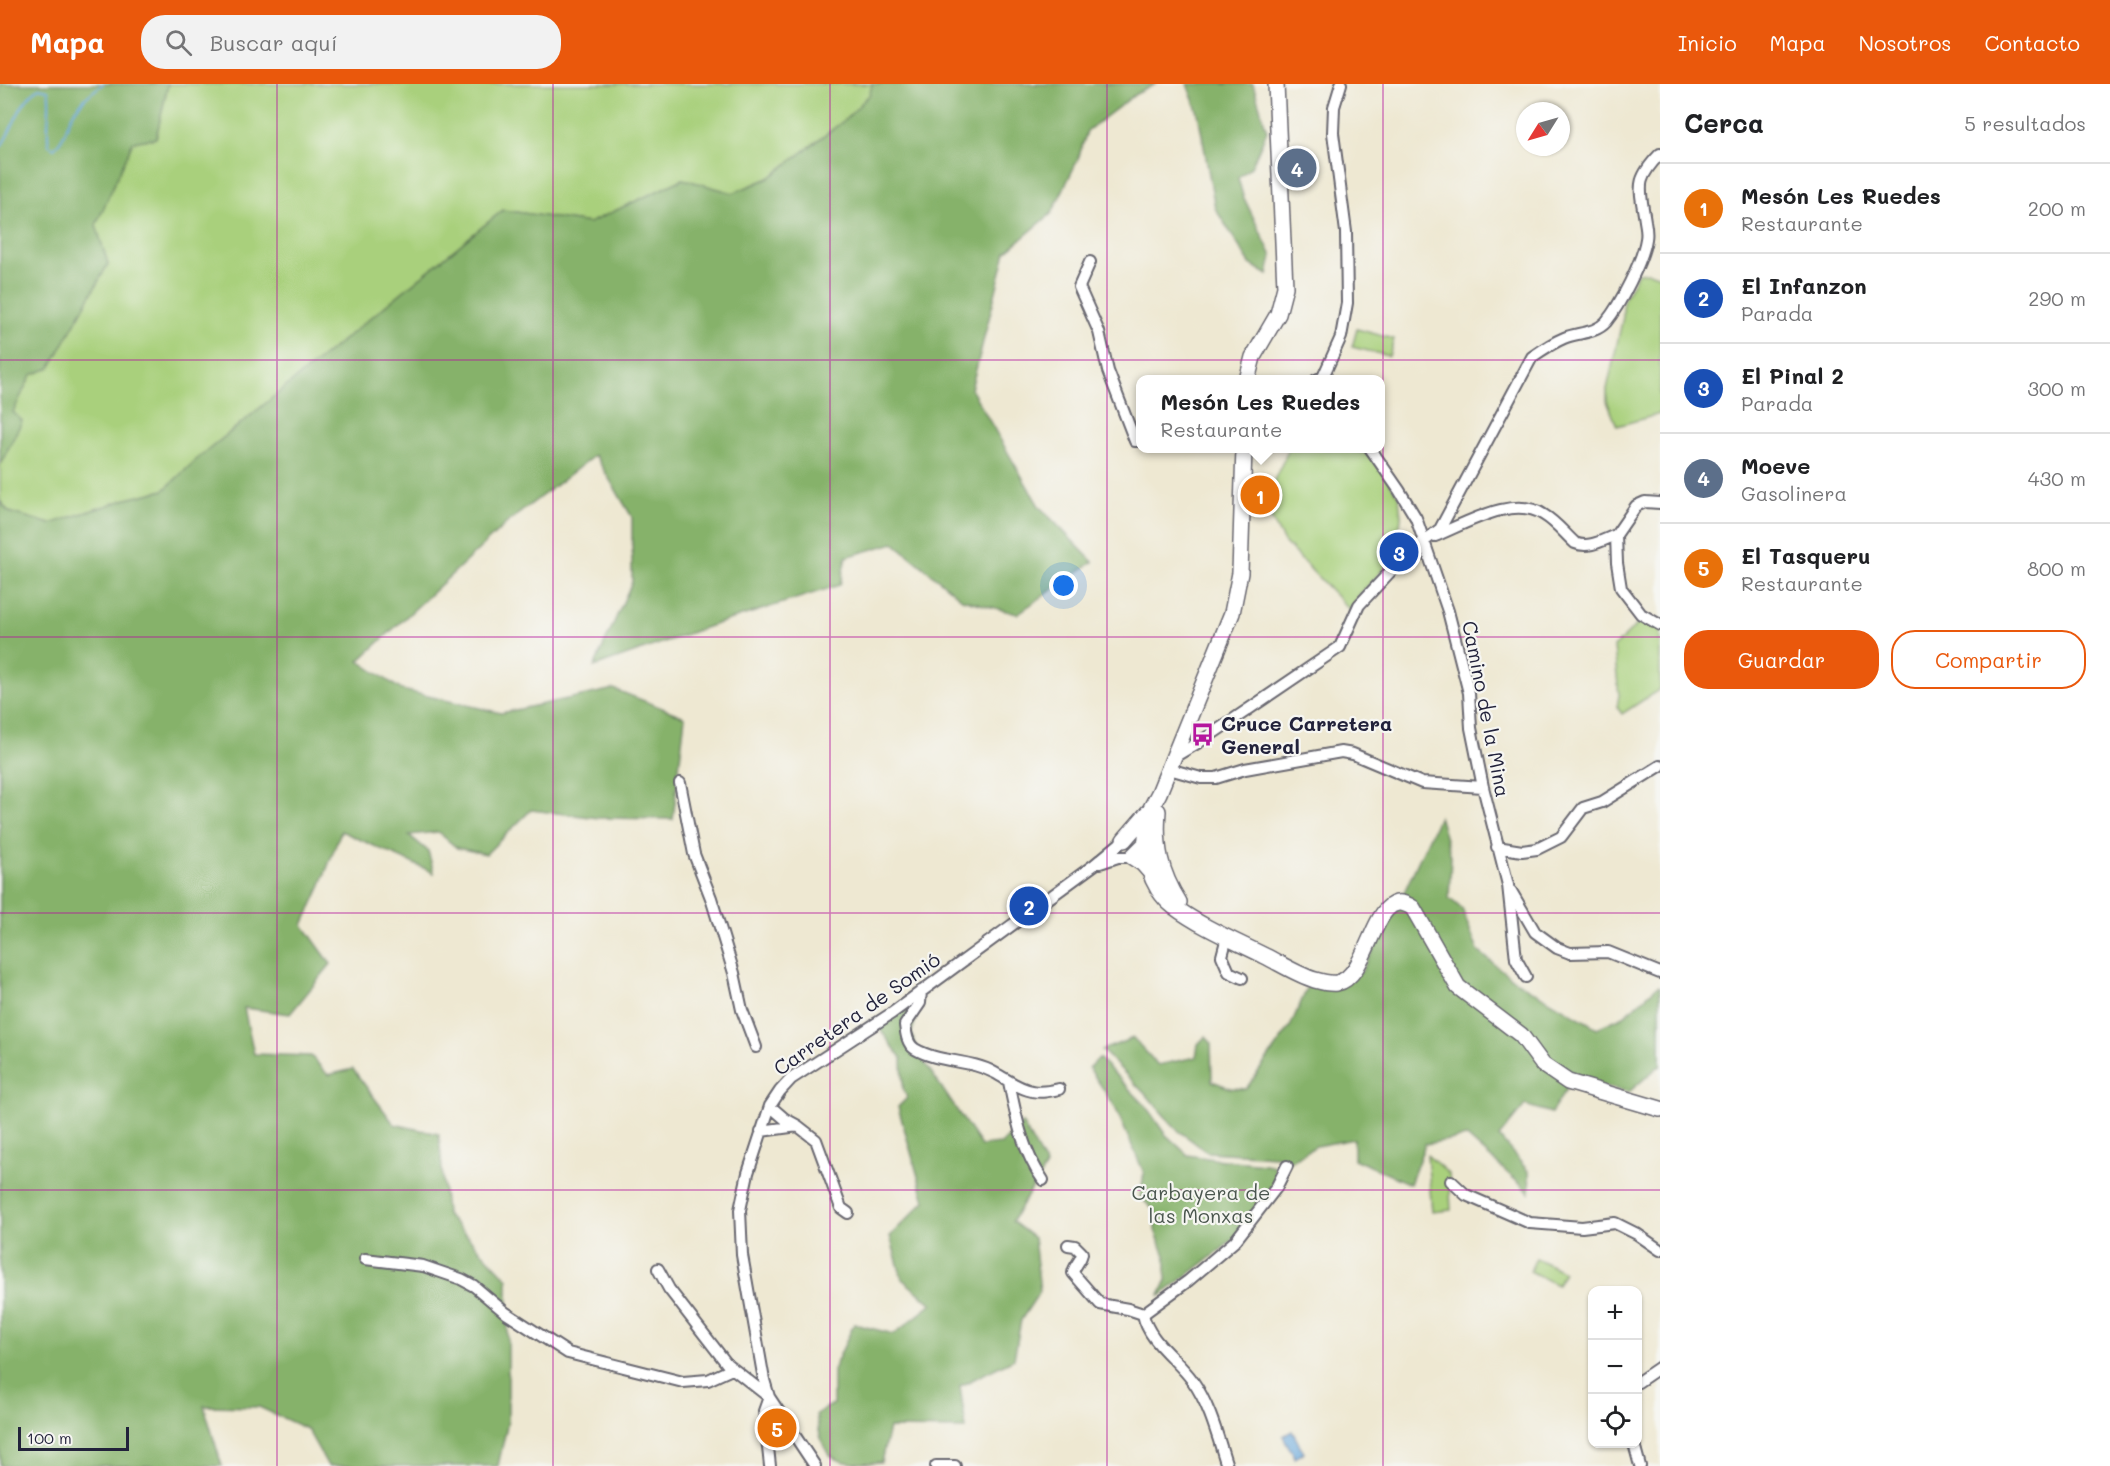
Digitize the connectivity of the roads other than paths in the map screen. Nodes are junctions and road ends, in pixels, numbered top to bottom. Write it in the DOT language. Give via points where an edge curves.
graph roads {
  1 [pos="1276,84"];
  2 [pos="1341,84"];
  3 [pos="1660,154"];
  4 [pos="1090,262"];
  5 [pos="1248,375"];
  6 [pos="1324,375"];
  7 [pos="1136,441"];
  8 [pos="1244,453"];
  9 [pos="1373,453"];
  10 [pos="1660,503"];
  11 [pos="1616,535"];
  12 [pos="1424,541"];
  13 [pos="1660,625"];
  14 [pos="1172,763"];
  15 [pos="1660,766"];
  16 [pos="680,783"];
  17 [pos="1483,787"];
  18 [pos="1159,793"];
  19 [pos="1150,810"];
  20 [pos="1156,828"];
  21 [pos="1124,840"];
  22 [pos="1144,846"];
  23 [pos="1497,847"];
  24 [pos="1132,857"];
  25 [pos="1094,865"];
  26 [pos="1150,872"];
  27 [pos="1167,882"];
  28 [pos="1508,885"];
  29 [pos="1187,914"];
  30 [pos="1227,937"];
  31 [pos="1660,974"];
  32 [pos="1526,977"];
  33 [pos="1242,978"];
  34 [pos="921,991"];
  35 [pos="756,1047"];
  36 [pos="1009,1082"];
  37 [pos="1059,1089"];
  38 [pos="770,1106"];
  39 [pos="1660,1109"];
  40 [pos="798,1126"];
  41 [pos="761,1131"];
  42 [pos="1287,1166"];
  43 [pos="1043,1180"];
  44 [pos="1451,1180"];
  45 [pos="848,1212"];
  46 [pos="1068,1245"];
  47 [pos="1660,1250"];
  48 [pos="365,1259"];
  49 [pos="658,1269"];
  50 [pos="1143,1314"];
  51 [pos="1660,1367"];
  52 [pos="732,1369"];
  53 [pos="1642,1379"];
  54 [pos="769,1397"];
  55 [pos="1635,1448"];
  56 [pos="770,1466"];
  57 [pos="815,1466"];
  58 [pos="936,1466"];
  59 [pos="955,1466"];
  60 [pos="1227,1466"];
  61 [pos="1640,1466"];
  1 -- 5 [label="highway" via="1285,287 1278,315 1253,357"];
  2 -- 6 [label="street" via="1334,107 1333,133 1346,232 1347,303 1341,337"];
  3 -- 12 [label="street" via="1642,176 1646,238 1620,301 1596,330 1566,337 1532,357 1446,520"];
  4 -- 7 [label="street" via="1079,287 1099,332 1112,381"];
  8 -- 14 [label="highway" via="1237,595"];
  9 -- 12 [label="street, Camino de la Mina" via="1416,518"];
  10 -- 11 [label="street" via="1645,502 1636,507"];
  11 -- 12 [label="street" via="1581,546 1544,514 1528,507 1507,507"];
  11 -- 13 [label="street" via="1622,588 1641,614"];
  12 -- 14 [label="street" via="1392,568 1359,605 1340,647"];
  12 -- 17 [label="street, Camino de la Mina" via="1448,610 1468,693 1470,728"];
  14 -- 17 [label="street" via="1201,778 1341,752 1422,783"];
  14 -- 18 [label="highway"];
  15 -- 23 [label="street" via="1602,802 1583,808 1561,837 1537,849"];
  16 -- 35 [label="street" via="694,854"];
  17 -- 23 [label="street, Camino de la Mina"];
  18 -- 19 [label="highway"];
  18 -- 20 [label="highway"];
  19 -- 21 [label="highway"];
  19 -- 22 [label="highway"];
  20 -- 22 [label="highway"];
  20 -- 27 [label="highway" via="1157,849"];
  21 -- 22 [label="highway"];
  21 -- 25 [label="street, Carretera de Somió"];
  22 -- 24 [label="highway"];
  22 -- 26 [label="highway"];
  22 -- 27 [label="highway" via="1153,854"];
  23 -- 28 [label="street, Camino de la Mina"];
  24 -- 25 [label="street"];
  24 -- 26 [label="highway"];
  25 -- 34 [label="street, Carretera de Somió"];
  26 -- 29 [label="highway" via="1166,899"];
  27 -- 29 [label="highway"];
  28 -- 31 [label="street" via="1535,932 1557,948 1570,953 1608,952"];
  28 -- 32 [label="street" via="1516,959"];
  29 -- 30 [label="highway"];
  30 -- 33 [label="street" via="1222,956 1230,972"];
  30 -- 39 [label="highway" via="1312,980 1335,983 1355,972 1386,909 1394,902 1404,902 1413,908 1458,987 1521,1035 1550,1071 1568,1082"];
  34 -- 36 [label="street" via="920,1003 905,1024 913,1048 994,1072"];
  34 -- 38 [label="street, Carretera de Somió" via="791,1079"];
  36 -- 37 [label="street" via="1041,1092"];
  36 -- 43 [label="street" via="1021,1140"];
  38 -- 40 [label="street"];
  38 -- 41 [label="street, Carretera de Somió"];
  40 -- 41 [label="street"];
  40 -- 45 [label="street" via="816,1140 841,1208"];
  41 -- 54 [label="street, Carretera de Somió" via="740,1210 742,1255"];
  42 -- 50 [label="street" via="1276,1188 1235,1241"];
  44 -- 47 [label="street" via="1466,1195 1530,1223 1582,1227 1615,1223"];
  46 -- 50 [label="street" via="1082,1253 1073,1273 1100,1304"];
  48 -- 52 [label="street" via="423,1266 461,1279 568,1353 683,1382 708,1380"];
  49 -- 52 [label="street" via="669,1289"];
  50 -- 60 [label="street" via="1149,1330 1193,1380"];
  51 -- 53 [label="street"];
  52 -- 54 [label="street"];
  54 -- 56 [label="street" via="764,1411"];
  54 -- 57 [label="street, Carretera de Somió"];
  55 -- 61 [label="street"];
  58 -- 59 [label="street"];
}
